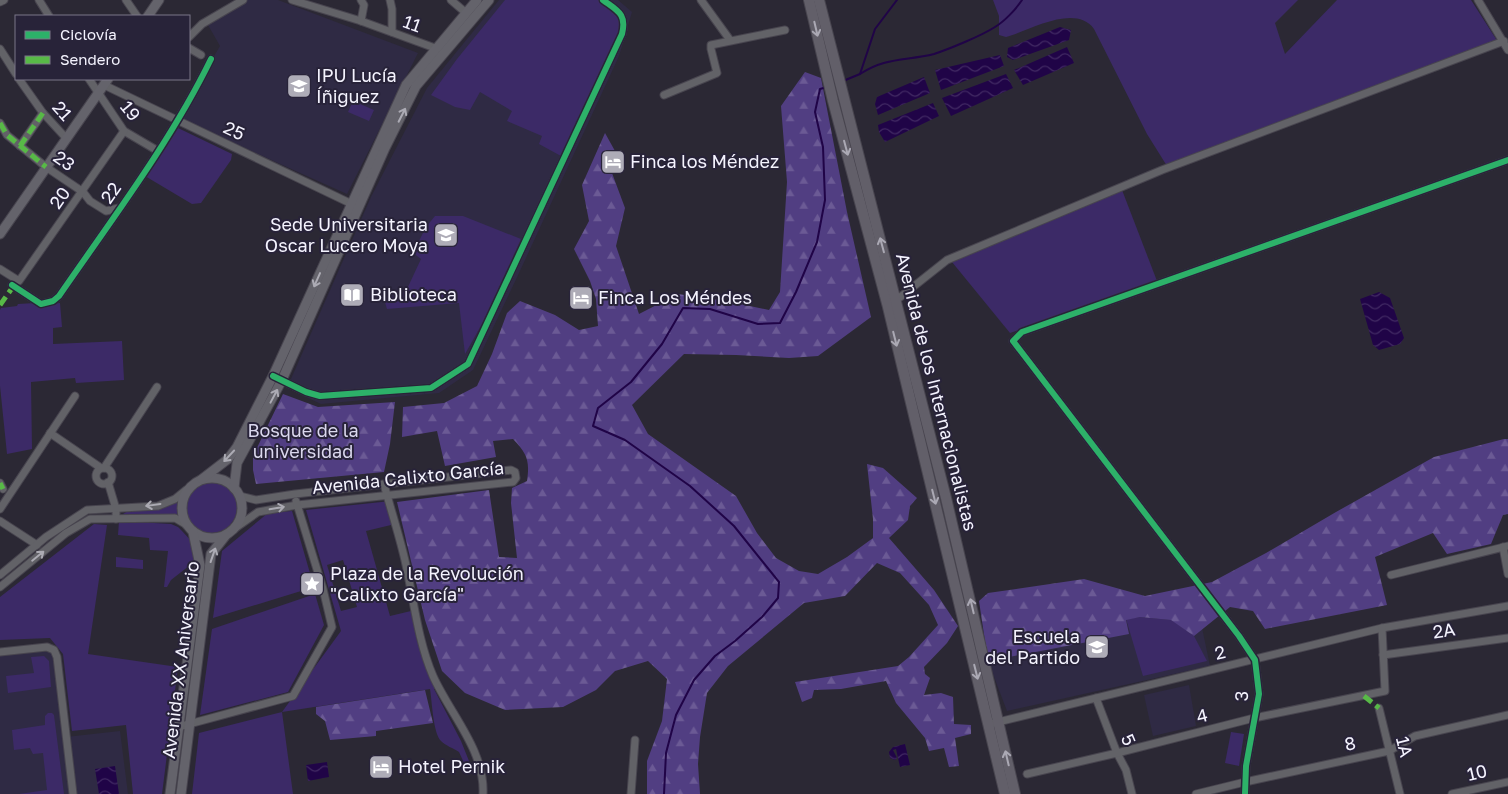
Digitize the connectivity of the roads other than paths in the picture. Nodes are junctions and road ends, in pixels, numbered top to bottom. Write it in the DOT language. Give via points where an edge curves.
graph roads {
  1 [pos="4,0"];
  2 [pos="39,0"];
  3 [pos="126,0"];
  4 [pos="159,0"];
  5 [pos="243,0"];
  6 [pos="292,0"];
  7 [pos="361,0"];
  8 [pos="390,0"];
  9 [pos="451,0"];
  10 [pos="477,0"];
  11 [pos="489,0"];
  12 [pos="603,0"];
  13 [pos="701,0"];
  14 [pos="809,0"];
  15 [pos="819,0"];
  16 [pos="1478,0"];
  17 [pos="0,2"];
  18 [pos="465,12"];
  19 [pos="48,15"];
  20 [pos="136,15"];
  21 [pos="149,15"];
  22 [pos="361,21"];
  23 [pos="785,30"];
  24 [pos="392,32"];
  25 [pos="190,36"];
  26 [pos="730,40"];
  27 [pos="1504,42"];
  28 [pos="435,48"];
  29 [pos="0,49"];
  30 [pos="190,49"];
  31 [pos="1508,50"];
  32 [pos="201,55"];
  33 [pos="827,55"];
  34 [pos="211,59"];
  35 [pos="15,72"];
  36 [pos="20,80"];
  37 [pos="90,80"];
  38 [pos="106,82"];
  39 [pos="98,93"];
  40 [pos="664,95"];
  41 [pos="44,114"];
  42 [pos="177,121"];
  43 [pos="0,123"];
  44 [pos="124,131"];
  45 [pos="66,138"];
  46 [pos="20,146"];
  47 [pos="158,151"];
  48 [pos="1508,160"];
  49 [pos="46,167"];
  50 [pos="83,192"];
  51 [pos="355,205"];
  52 [pos="119,208"];
  53 [pos="0,234"];
  54 [pos="0,269"];
  55 [pos="12,285"];
  56 [pos="896,300"];
  57 [pos="888,307"];
  58 [pos="278,378"];
  59 [pos="157,387"];
  60 [pos="75,396"];
  61 [pos="50,433"];
  62 [pos="102,468"];
  63 [pos="202,479"];
  64 [pos="108,482"];
  65 [pos="384,484"];
  66 [pos="234,488"];
  67 [pos="186,490"];
  68 [pos="295,494"];
  69 [pos="240,496"];
  70 [pos="387,496"];
  71 [pos="297,505"];
  72 [pos="116,509"];
  73 [pos="0,510"];
  74 [pos="116,519"];
  75 [pos="0,521"];
  76 [pos="185,524"];
  77 [pos="193,532"];
  78 [pos="230,532"];
  79 [pos="38,545"];
  80 [pos="1506,547"];
  81 [pos="1508,574"];
  82 [pos="0,575"];
  83 [pos="1391,575"];
  84 [pos="0,587"];
  85 [pos="1508,606"];
  86 [pos="1382,628"];
  87 [pos="1508,638"];
  88 [pos="0,652"];
  89 [pos="1383,655"];
  90 [pos="1255,660"];
  91 [pos="1096,698"];
  92 [pos="1379,708"];
  93 [pos="1508,715"];
  94 [pos="1254,718"];
  95 [pos="994,723"];
  96 [pos="189,724"];
  97 [pos="178,727"];
  98 [pos="635,740"];
  99 [pos="1389,751"];
  100 [pos="1117,753"];
  101 [pos="1027,774"];
  102 [pos="1245,782"];
  103 [pos="1508,782"];
  104 [pos="73,794"];
  105 [pos="170,794"];
  106 [pos="181,794"];
  107 [pos="483,794"];
  108 [pos="631,794"];
  109 [pos="1005,794"];
  110 [pos="1015,794"];
  111 [pos="1132,794"];
  112 [pos="1196,794"];
  113 [pos="1245,794"];
  114 [pos="1400,794"];
  115 [pos="1452,794"];
  1 -- 17 [label="street"];
  2 -- 19 [label="street"];
  3 -- 20 [label="street"];
  4 -- 21 [label="main road"];
  5 -- 25 [label="street" via="202,24"];
  6 -- 22 [label="street, 11"];
  7 -- 22 [label="street" via="364,5"];
  8 -- 24 [label="street"];
  9 -- 18 [label="street"];
  10 -- 18 [label="main road"];
  51 -- 11 [label="main road, one-way" via="416,86"];
  12 -- 58 [label="street" via="620,14 625,23 622,34 468,364 431,388 320,396"];
  13 -- 26 [label="street"];
  14 -- 33 [label="highway, Avenida de los Internacionalistas, one-way"];
  15 -- 33 [label="highway, Avenida de los Internacionalistas"];
  16 -- 27 [label="street"];
  18 -- 28 [label="main road"];
  22 -- 24 [label="street, 11"];
  23 -- 26 [label="street"];
  24 -- 28 [label="street, 11"];
  26 -- 40 [label="street" via="711,46 717,73"];
  27 -- 31 [label="street"];
  27 -- 56 [label="street" via="1162,170 956,256"];
  28 -- 51 [label="main road" via="406,85"];
  29 -- 35 [label="street"];
  30 -- 32 [label="street"];
  56 -- 33 [label="highway, Avenida de los Internacionalistas, one-way" via="842,94"];
  33 -- 57 [label="highway, Avenida de los Internacionalistas, one-way" via="833,101"];
  34 -- 42 [label="street, 22"];
  36 -- 41 [label="street, 21"];
  37 -- 39 [label="street, 19"];
  38 -- 39 [label="main road"];
  38 -- 42 [label="street, 25"];
  39 -- 44 [label="street, 19"];
  39 -- 45 [label="main road"];
  41 -- 45 [label="street, 21"];
  41 -- 46 [label="street"];
  42 -- 47 [label="street, 22"];
  42 -- 51 [label="street, 25"];
  43 -- 46 [label="street, 23" via="6,135"];
  44 -- 47 [label="street, 19"];
  44 -- 50 [label="street, 20"];
  45 -- 49 [label="main road"];
  46 -- 49 [label="street, 23"];
  47 -- 52 [label="street, 22"];
  48 -- 90 [label="street, 3" via="1022,332 1013,341 1240,636"];
  49 -- 50 [label="street, 23"];
  49 -- 53 [label="main road"];
  50 -- 52 [label="street, 23" via="90,201 106,210"];
  50 -- 54 [label="street, 20" via="19,281"];
  51 -- 58 [label="main road"];
  52 -- 55 [label="street, 22" via="54,301 41,304"];
  56 -- 57 [label="street"];
  95 -- 56 [label="highway, Avenida de los Internacionalistas, one-way" via="946,498"];
  57 -- 95 [label="highway, Avenida de los Internacionalistas, one-way"];
  58 -- 63 [label="main road, one-way" via="228,459"];
  66 -- 58 [label="main road, one-way" via="237,462"];
  59 -- 62 [label="street"];
  60 -- 61 [label="street"];
  61 -- 62 [label="street"];
  61 -- 73 [label="street"];
  62 -- 64 [label="street" via="111,474"];
  62 -- 64 [label="street" via="97,471 96,478 101,483"];
  63 -- 66 [label="main road" via="214,477 225,480"];
  63 -- 67 [label="main road"];
  64 -- 72 [label="street"];
  65 -- 68 [label="street, Avenida Calixto García"];
  65 -- 70 [label="street"];
  65 -- 70 [label="street, Avenida Calixto García" via="511,470 516,478 513,482"];
  66 -- 69 [label="main road"];
  67 -- 72 [label="street, one-way" via="158,506"];
  67 -- 76 [label="main road" via="181,507"];
  68 -- 69 [label="street, Avenida Calixto García" via="256,500"];
  68 -- 71 [label="street"];
  69 -- 78 [label="main road, Avenida XX Aniversario" via="243,506 241,517"];
  70 -- 71 [label="street, Avenida Calixto García"];
  70 -- 107 [label="street" via="397,525 416,618 433,676 478,762"];
  78 -- 71 [label="street, Avenida Calixto García, one-way" via="258,512"];
  71 -- 96 [label="street" via="332,627 292,696"];
  72 -- 74 [label="street"];
  72 -- 79 [label="street" via="87,510 63,524"];
  74 -- 76 [label="street" via="175,518"];
  84 -- 74 [label="street, one-way" via="78,525 90,519"];
  75 -- 79 [label="street"];
  76 -- 77 [label="main road"];
  77 -- 78 [label="main road, Avenida XX Aniversario" via="203,538 215,538"];
  77 -- 97 [label="main road, Avenida XX Aniversario" via="200,565"];
  96 -- 78 [label="main road, Avenida XX Aniversario, one-way" via="211,554"];
  79 -- 82 [label="street"];
  80 -- 81 [label="street"];
  80 -- 83 [label="street"];
  85 -- 86 [label="street, 2"];
  86 -- 89 [label="street"];
  86 -- 90 [label="street, 2"];
  87 -- 89 [label="street, 2A"];
  88 -- 104 [label="street" via="47,647 58,657"];
  89 -- 94 [label="street, 4" via="1385,691"];
  90 -- 91 [label="street, 2"];
  90 -- 94 [label="street, 3" via="1259,694"];
  91 -- 95 [label="street, 2"];
  91 -- 100 [label="street, 5"];
  92 -- 99 [label="street, 1A"];
  93 -- 99 [label="street, 8" via="1415,736"];
  94 -- 100 [label="street, 4"];
  94 -- 102 [label="street, 3"];
  95 -- 109 [label="highway, Avenida de los Internacionalistas"];
  110 -- 95 [label="highway, Avenida de los Internacionalistas, one-way"];
  96 -- 97 [label="street"];
  96 -- 106 [label="main road, Avenida XX Aniversario"];
  97 -- 105 [label="main road, Avenida XX Aniversario"];
  98 -- 108 [label="street"];
  99 -- 102 [label="street, 8"];
  99 -- 114 [label="street, 1A"];
  100 -- 101 [label="street, 4"];
  100 -- 111 [label="street, 5" via="1126,770"];
  102 -- 112 [label="street, 8"];
  102 -- 113 [label="street, 3"];
  103 -- 115 [label="street, 10"];
}
